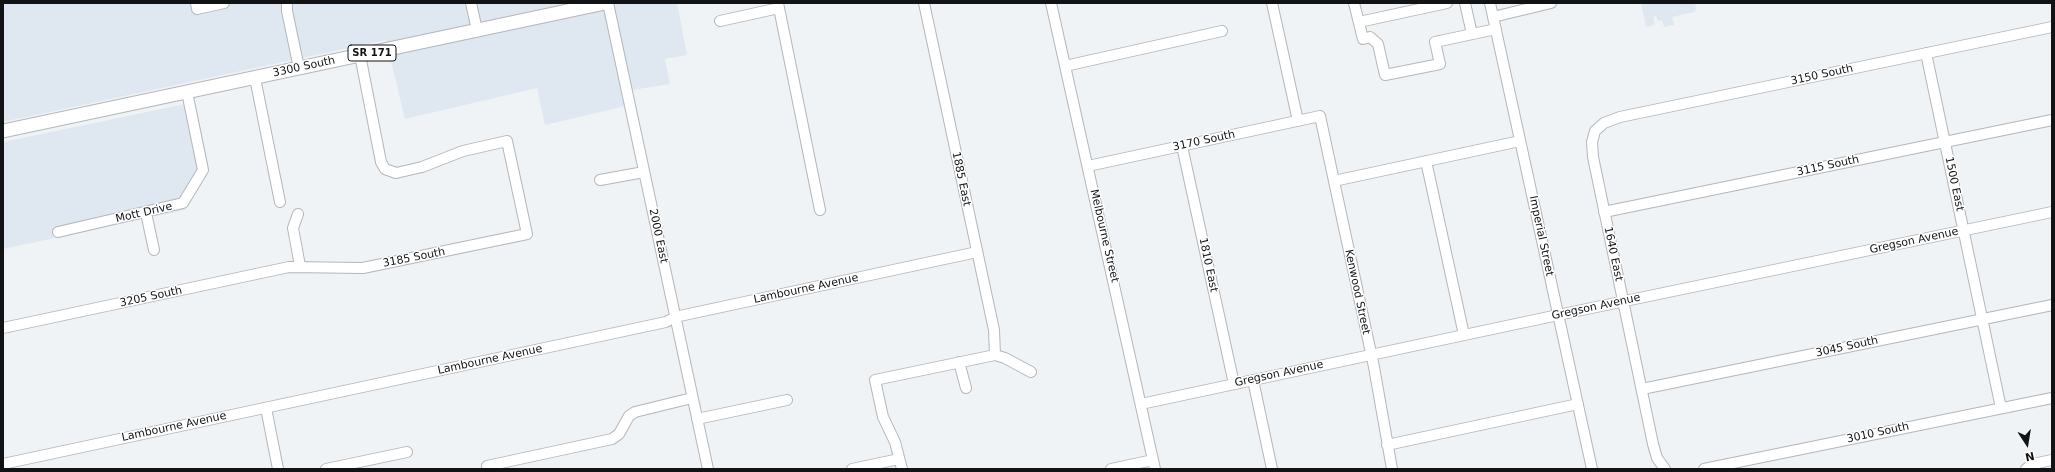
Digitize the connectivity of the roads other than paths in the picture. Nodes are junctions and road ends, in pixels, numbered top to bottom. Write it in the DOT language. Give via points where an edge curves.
graph roads {
  1 [pos="196,3"];
  2 [pos="224,3"];
  3 [pos="471,3"];
  4 [pos="605,3"];
  5 [pos="608,3"];
  6 [pos="924,3"];
  7 [pos="1051,3"];
  8 [pos="1272,3"];
  9 [pos="1354,3"];
  10 [pos="1447,3"];
  11 [pos="1465,3"];
  12 [pos="1490,3"];
  13 [pos="1552,3"];
  14 [pos="285,6"];
  15 [pos="779,6"];
  16 [pos="1493,17"];
  17 [pos="720,21"];
  18 [pos="1359,22"];
  19 [pos="2052,27"];
  20 [pos="1496,29"];
  21 [pos="477,30"];
  22 [pos="1222,31"];
  23 [pos="1472,34"];
  24 [pos="1926,53"];
  25 [pos="360,55"];
  26 [pos="1065,66"];
  27 [pos="299,68"];
  28 [pos="255,78"];
  29 [pos="187,92"];
  30 [pos="1320,116"];
  31 [pos="2052,120"];
  32 [pos="1298,121"];
  33 [pos="3,131"];
  34 [pos="1595,131"];
  35 [pos="1520,141"];
  36 [pos="1945,142"];
  37 [pos="1182,146"];
  38 [pos="1426,161"];
  39 [pos="1088,166"];
  40 [pos="644,172"];
  41 [pos="600,180"];
  42 [pos="1334,181"];
  43 [pos="280,202"];
  44 [pos="820,210"];
  45 [pos="1604,212"];
  46 [pos="2052,212"];
  47 [pos="146,213"];
  48 [pos="298,214"];
  49 [pos="1964,231"];
  50 [pos="58,232"];
  51 [pos="154,250"];
  52 [pos="977,252"];
  53 [pos="300,266"];
  54 [pos="1623,301"];
  55 [pos="2052,305"];
  56 [pos="1558,315"];
  57 [pos="675,317"];
  58 [pos="1982,319"];
  59 [pos="3,328"];
  60 [pos="1464,335"];
  61 [pos="1371,355"];
  62 [pos="994,356"];
  63 [pos="959,362"];
  64 [pos="1031,372"];
  65 [pos="1253,380"];
  66 [pos="1234,384"];
  67 [pos="966,388"];
  68 [pos="1642,390"];
  69 [pos="692,398"];
  70 [pos="2052,398"];
  71 [pos="787,400"];
  72 [pos="1141,404"];
  73 [pos="1578,404"];
  74 [pos="266,408"];
  75 [pos="2001,408"];
  76 [pos="697,419"];
  77 [pos="1387,445"];
  78 [pos="407,452"];
  79 [pos="2052,460"];
  80 [pos="3,464"];
  81 [pos="900,464"];
  82 [pos="1154,465"];
  83 [pos="487,467"];
  84 [pos="278,469"];
  85 [pos="326,469"];
  86 [pos="708,469"];
  87 [pos="852,469"];
  88 [pos="1111,469"];
  89 [pos="1272,469"];
  90 [pos="1392,469"];
  91 [pos="1592,469"];
  92 [pos="1665,469"];
  93 [pos="1704,469"];
  94 [pos="2026,469"];
  1 -- 2 [label="street" via="197,9"];
  3 -- 21 [label="street"];
  4 -- 21 [label="main road, 3300 South / SR 171"];
  5 -- 40 [label="street, 2000 East"];
  6 -- 52 [label="street, 1885 East"];
  7 -- 26 [label="street, Melbourne Street"];
  8 -- 32 [label="street"];
  9 -- 18 [label="street"];
  10 -- 18 [label="street"];
  11 -- 23 [label="street"];
  12 -- 16 [label="street, Imperial Street"];
  13 -- 16 [label="street"];
  14 -- 27 [label="street"];
  15 -- 17 [label="street"];
  15 -- 44 [label="street"];
  16 -- 20 [label="street, Imperial Street"];
  18 -- 23 [label="street" via="1363,39 1370,38 1378,44 1385,75 1440,64 1435,42"];
  19 -- 24 [label="street, 3150 South"];
  20 -- 23 [label="street"];
  20 -- 35 [label="street, Imperial Street"];
  21 -- 25 [label="main road, 3300 South / SR 171"];
  22 -- 26 [label="street"];
  24 -- 34 [label="street, 3150 South" via="1620,117 1604,123"];
  24 -- 36 [label="street, 1500 East"];
  25 -- 27 [label="main road, 3300 South / SR 171"];
  25 -- 53 [label="street, 3185 South" via="381,162 385,169 396,173 422,167 457,153 507,142 527,234 363,268"];
  26 -- 39 [label="street, Melbourne Street"];
  27 -- 28 [label="main road, 3300 South / SR 171"];
  28 -- 29 [label="main road, 3300 South / SR 171"];
  28 -- 43 [label="street"];
  29 -- 33 [label="main road, 3300 South / SR 171"];
  29 -- 47 [label="street, Mott Drive" via="203,172 183,203"];
  30 -- 32 [label="street, 3170 South"];
  30 -- 42 [label="street, Kenwood Street"];
  31 -- 36 [label="street, 3115 South"];
  32 -- 37 [label="street, 3170 South"];
  34 -- 45 [label="street, 1640 East" via="1592,152"];
  35 -- 38 [label="street"];
  35 -- 56 [label="street, Imperial Street"];
  36 -- 45 [label="street, 3115 South"];
  36 -- 49 [label="street, 1500 East"];
  37 -- 39 [label="street, 3170 South"];
  37 -- 66 [label="street, 1810 East"];
  38 -- 42 [label="street"];
  38 -- 60 [label="street"];
  39 -- 72 [label="street, Melbourne Street"];
  40 -- 41 [label="street"];
  40 -- 57 [label="street, 2000 East"];
  42 -- 61 [label="street, Kenwood Street"];
  45 -- 54 [label="street, 1640 East"];
  46 -- 49 [label="street, Gregson Avenue"];
  47 -- 50 [label="street, Mott Drive"];
  47 -- 51 [label="street"];
  48 -- 53 [label="street" via="293,228"];
  49 -- 54 [label="street, Gregson Avenue"];
  49 -- 58 [label="street, 1500 East"];
  52 -- 57 [label="street, Lambourne Avenue"];
  52 -- 62 [label="street, 1885 East" via="994,330"];
  53 -- 59 [label="street, 3205 South"];
  54 -- 56 [label="street, Gregson Avenue"];
  54 -- 68 [label="street, 1640 East"];
  55 -- 58 [label="street, 3045 South"];
  56 -- 60 [label="street, Gregson Avenue"];
  56 -- 73 [label="street, Imperial Street"];
  57 -- 69 [label="street, 2000 East"];
  57 -- 74 [label="street, Lambourne Avenue" via="666,322"];
  58 -- 68 [label="street, 3045 South"];
  58 -- 75 [label="street, 1500 East"];
  60 -- 61 [label="street, Gregson Avenue"];
  61 -- 65 [label="street, Gregson Avenue"];
  61 -- 77 [label="street, Kenwood Street"];
  62 -- 63 [label="street"];
  62 -- 64 [label="street" via="1005,358"];
  63 -- 67 [label="street"];
  63 -- 81 [label="street" via="875,380 883,417 895,442"];
  65 -- 66 [label="street, Gregson Avenue"];
  65 -- 89 [label="street"];
  66 -- 72 [label="street, Gregson Avenue"];
  68 -- 92 [label="street, 1640 East" via="1655,451"];
  69 -- 76 [label="street, 2000 East"];
  69 -- 83 [label="street" via="635,412 619,434 604,441"];
  70 -- 75 [label="street, 3010 South"];
  71 -- 76 [label="street"];
  72 -- 82 [label="street, Melbourne Street"];
  73 -- 77 [label="street"];
  73 -- 91 [label="street, Imperial Street"];
  74 -- 80 [label="street, Lambourne Avenue"];
  74 -- 84 [label="street"];
  75 -- 93 [label="street, 3010 South"];
  76 -- 86 [label="street, 2000 East"];
  77 -- 90 [label="street, Kenwood Street"];
  78 -- 85 [label="street"];
  79 -- 94 [label="street" via="2033,464"];
  81 -- 87 [label="street"];
  82 -- 88 [label="street"];
}
